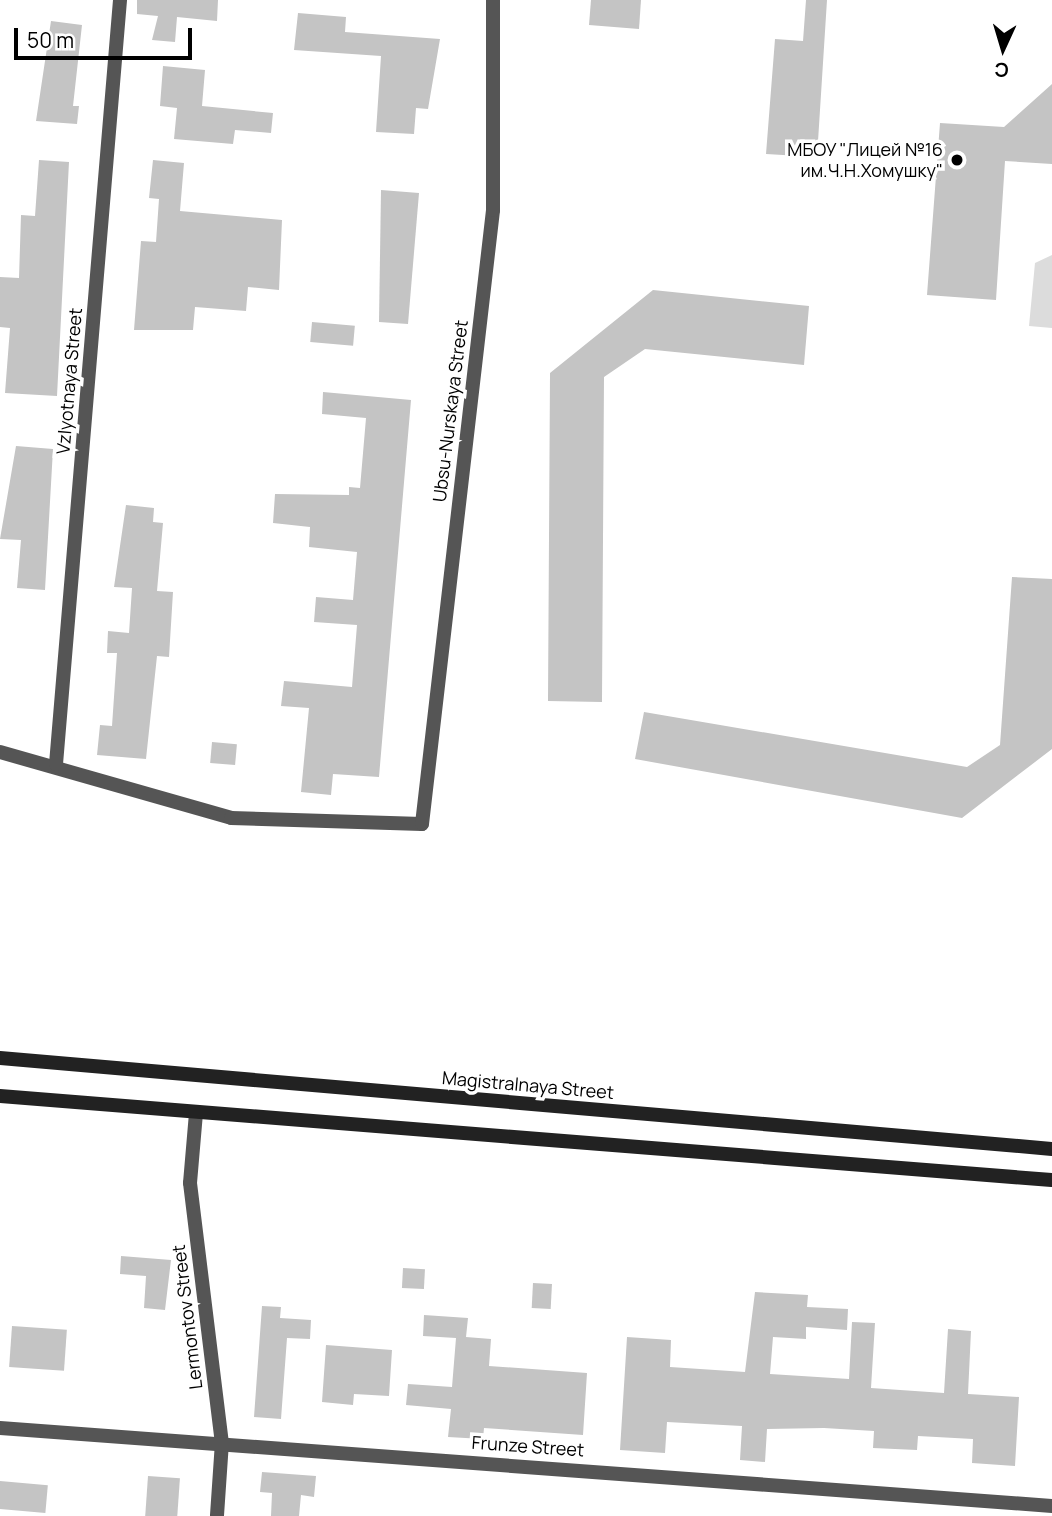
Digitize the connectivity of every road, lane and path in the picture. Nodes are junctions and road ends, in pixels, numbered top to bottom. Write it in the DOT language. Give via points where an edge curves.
graph roads {
  1 [pos="120,0"];
  2 [pos="493,0"];
  3 [pos="0,752"];
  4 [pos="56,764"];
  5 [pos="0,1058"];
  6 [pos="0,1096"];
  7 [pos="196,1113"];
  8 [pos="1052,1149"];
  9 [pos="1052,1180"];
  10 [pos="0,1428"];
  11 [pos="222,1442"];
  12 [pos="1052,1506"];
  13 [pos="217,1516"];
  1 -- 4 [label="street, Vzlyotnaya Street"];
  2 -- 4 [label="street, Ubsu-Nurskaya Street" via="493,210 422,824 231,818"];
  3 -- 4 [label="street"];
  5 -- 8 [label="main road, Magistralnaya Street"];
  6 -- 7 [label="main road"];
  7 -- 9 [label="main road"];
  7 -- 11 [label="street, Lermontov Street" via="190,1183"];
  10 -- 11 [label="street, Frunze Street"];
  11 -- 12 [label="street, Frunze Street"];
  11 -- 13 [label="street, Lermontov Street"];
}
